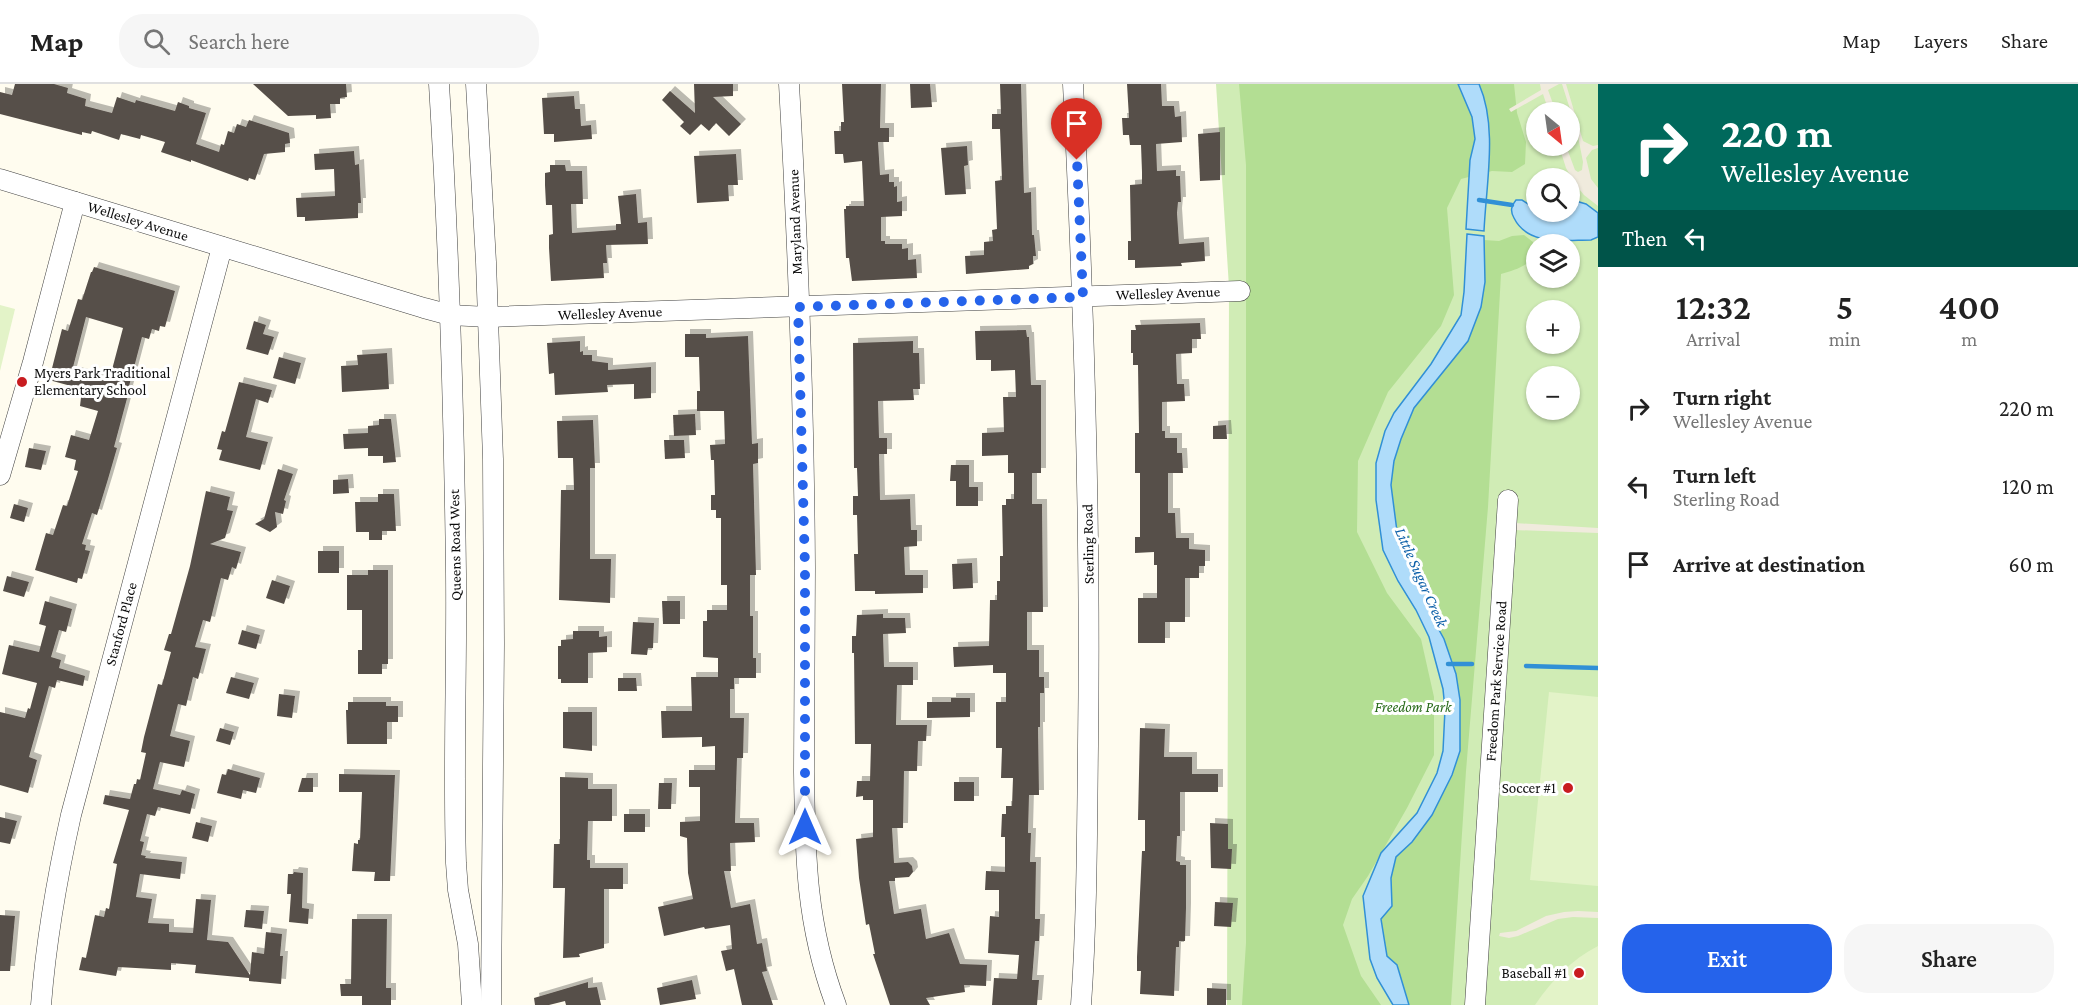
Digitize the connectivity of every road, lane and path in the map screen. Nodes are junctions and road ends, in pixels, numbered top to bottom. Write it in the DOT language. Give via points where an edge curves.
graph roads {
  1 [pos="439,84"];
  2 [pos="476,84"];
  3 [pos="789,84"];
  4 [pos="1073,84"];
  5 [pos="0,179"];
  6 [pos="75,202"];
  7 [pos="222,247"];
  8 [pos="1240,291"];
  9 [pos="1083,297"];
  10 [pos="798,307"];
  11 [pos="450,315"];
  12 [pos="488,317"];
  13 [pos="0,476"];
  14 [pos="1508,500"];
  15 [pos="41,1005"];
  16 [pos="472,1005"];
  17 [pos="491,1005"];
  18 [pos="836,1005"];
  19 [pos="1081,1005"];
  20 [pos="1475,1005"];
  1 -- 11 [label="street, Queens Road West"];
  2 -- 12 [label="street"];
  3 -- 10 [label="street, Maryland Avenue"];
  4 -- 9 [label="street, Sterling Road"];
  5 -- 6 [label="street, Wellesley Avenue"];
  6 -- 7 [label="street, Wellesley Avenue"];
  6 -- 13 [label="street"];
  7 -- 11 [label="street, Wellesley Avenue"];
  7 -- 15 [label="street, Stanford Place" via="71,815 49,931"];
  8 -- 9 [label="street, Wellesley Avenue"];
  9 -- 10 [label="street, Wellesley Avenue"];
  9 -- 19 [label="street, Sterling Road" via="1089,583"];
  10 -- 12 [label="street, Wellesley Avenue"];
  10 -- 18 [label="street, Maryland Avenue" via="805,567 805,859 815,932"];
  11 -- 12 [label="street, Wellesley Avenue"];
  11 -- 16 [label="street, Queens Road West" via="456,573 456,863"];
  12 -- 17 [label="street" via="494,645"];
  14 -- 20 [label="street, Freedom Park Service Road"];
}
